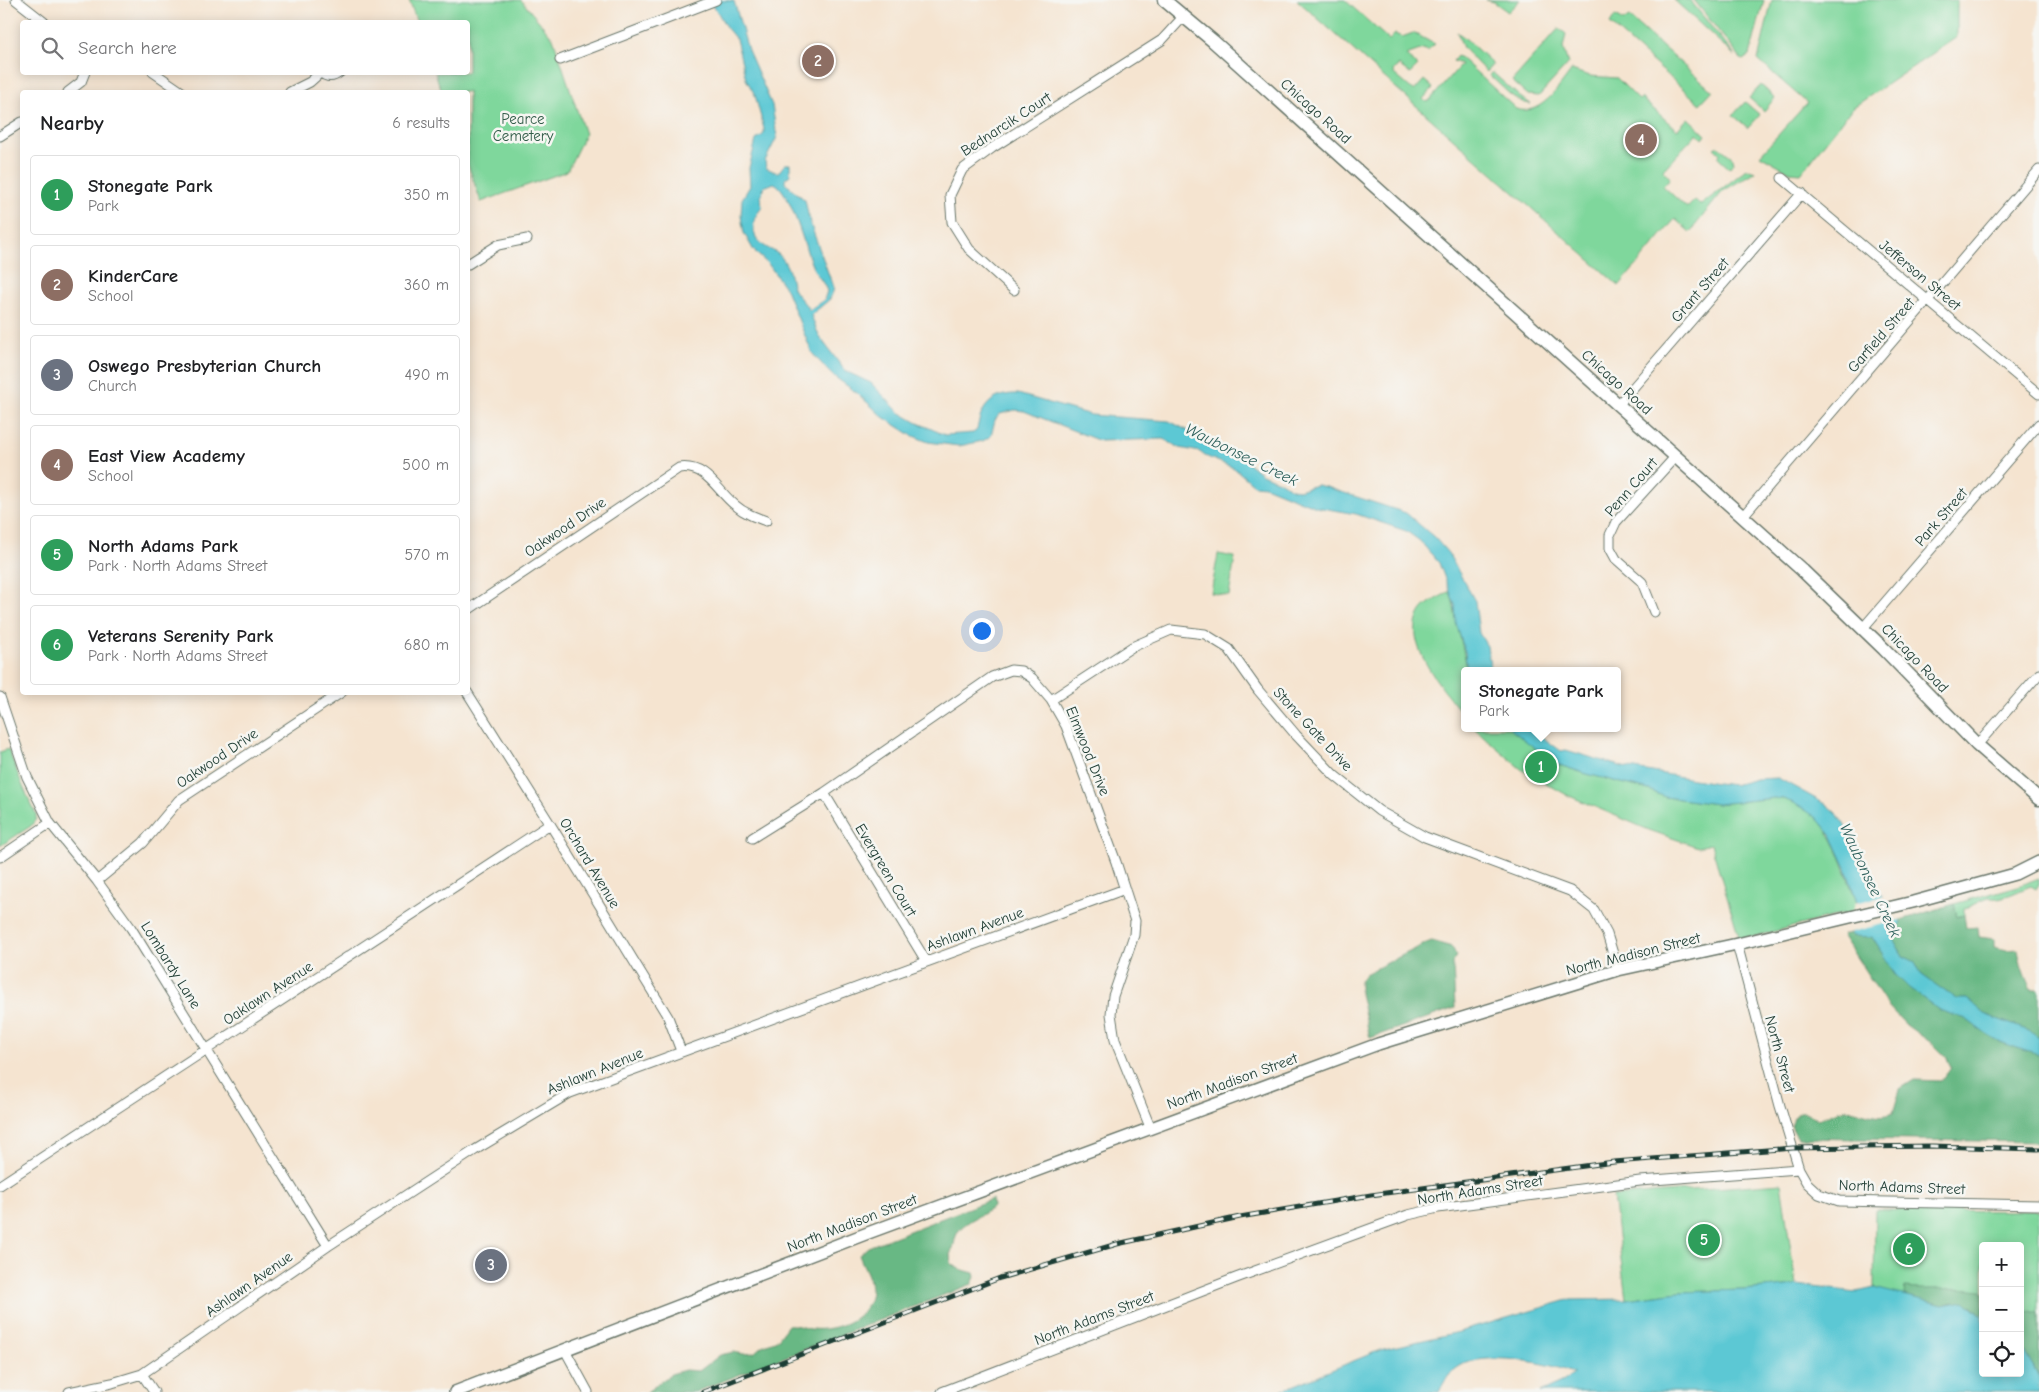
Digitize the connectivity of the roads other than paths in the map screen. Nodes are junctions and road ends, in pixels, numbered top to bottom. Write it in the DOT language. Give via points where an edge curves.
graph roads {
  1 [pos="16,0"];
  2 [pos="716,0"];
  3 [pos="1164,0"];
  4 [pos="1184,16"];
  5 [pos="41,20"];
  6 [pos="560,60"];
  7 [pos="84,75"];
  8 [pos="157,75"];
  9 [pos="318,75"];
  10 [pos="71,90"];
  11 [pos="179,90"];
  12 [pos="294,90"];
  13 [pos="20,123"];
  14 [pos="0,136"];
  15 [pos="2039,170"];
  16 [pos="1782,178"];
  17 [pos="1802,193"];
  18 [pos="528,240"];
  19 [pos="470,263"];
  20 [pos="1014,290"];
  21 [pos="1929,300"];
  22 [pos="2039,394"];
  23 [pos="1618,405"];
  24 [pos="2039,424"];
  25 [pos="1676,456"];
  26 [pos="1743,516"];
  27 [pos="766,521"];
  28 [pos="470,609"];
  29 [pos="1654,612"];
  30 [pos="1863,628"];
  31 [pos="2039,674"];
  32 [pos="337,695"];
  33 [pos="469,695"];
  34 [pos="0,697"];
  35 [pos="1051,700"];
  36 [pos="1977,745"];
  37 [pos="824,793"];
  38 [pos="2039,799"];
  39 [pos="50,823"];
  40 [pos="550,824"];
  41 [pos="752,838"];
  42 [pos="0,857"];
  43 [pos="2039,862"];
  44 [pos="97,881"];
  45 [pos="1125,889"];
  46 [pos="1737,944"];
  47 [pos="926,961"];
  48 [pos="1618,970"];
  49 [pos="207,1050"];
  50 [pos="681,1051"];
  51 [pos="1150,1127"];
  52 [pos="1799,1169"];
  53 [pos="0,1185"];
  54 [pos="2039,1205"];
  55 [pos="328,1246"];
  56 [pos="566,1350"];
  57 [pos="142,1374"];
  58 [pos="69,1392"];
  59 [pos="154,1392"];
  60 [pos="455,1392"];
  61 [pos="588,1392"];
  62 [pos="942,1392"];
  1 -- 5 [label="street"];
  2 -- 6 [label="street"];
  3 -- 4 [label="main road, Chicago Road"];
  4 -- 20 [label="street, Bednarcik Court" via="1162,40 962,170 950,195 952,222 969,249"];
  4 -- 23 [label="main road, Chicago Road"];
  7 -- 10 [label="street" via="81,82"];
  8 -- 11 [label="street"];
  9 -- 12 [label="street"];
  13 -- 14 [label="street"];
  15 -- 21 [label="street, Garfield Street"];
  16 -- 17 [label="street, Jefferson Street"];
  17 -- 21 [label="street, Jefferson Street"];
  17 -- 23 [label="street, Grant Street"];
  18 -- 19 [label="street" via="498,245"];
  21 -- 22 [label="street, Jefferson Street"];
  21 -- 26 [label="street, Garfield Street"];
  23 -- 25 [label="main road, Chicago Road"];
  24 -- 30 [label="street, Park Street"];
  25 -- 26 [label="main road, Chicago Road"];
  25 -- 29 [label="street, Penn Court" via="1616,522 1610,535 1610,548 1616,559 1642,582"];
  26 -- 30 [label="main road, Chicago Road"];
  27 -- 28 [label="street, Oakwood Drive" via="735,506 711,479 694,468 679,468"];
  30 -- 36 [label="main road, Chicago Road"];
  31 -- 36 [label="street"];
  32 -- 44 [label="street, Oakwood Drive" via="179,800 143,843"];
  33 -- 40 [label="street, Orchard Avenue"];
  34 -- 39 [label="street, Lombardy Lane" via="27,777"];
  35 -- 37 [label="street, Elmwood Drive" via="1032,678 1021,671 1002,672"];
  35 -- 45 [label="street, Elmwood Drive" via="1066,726"];
  35 -- 48 [label="street, Stone Gate Drive" via="1132,647 1171,630 1205,634 1229,649 1258,690 1334,775 1379,811 1425,837 1570,891 1594,910 1607,934"];
  36 -- 38 [label="main road, Chicago Road"];
  37 -- 41 [label="street, Elmwood Drive"];
  37 -- 47 [label="street, Evergreen Court"];
  39 -- 42 [label="street"];
  39 -- 44 [label="street, Lombardy Lane"];
  40 -- 49 [label="street, Oaklawn Avenue"];
  40 -- 50 [label="street, Orchard Avenue" via="668,1017"];
  43 -- 46 [label="street, North Madison Street" via="2015,874 1913,902"];
  44 -- 49 [label="street, Lombardy Lane" via="132,928"];
  45 -- 47 [label="street, Ashlawn Avenue"];
  45 -- 51 [label="street, Elmwood Drive" via="1135,921 1134,935 1113,996 1111,1014 1115,1040"];
  46 -- 48 [label="street, North Madison Street"];
  46 -- 52 [label="street, North Street"];
  47 -- 50 [label="street, Ashlawn Avenue"];
  48 -- 51 [label="street, North Madison Street" via="1378,1044"];
  49 -- 53 [label="street, Oaklawn Avenue"];
  49 -- 55 [label="street, Lombardy Lane"];
  50 -- 55 [label="street, Ashlawn Avenue" via="562,1097"];
  51 -- 56 [label="street, North Madison Street"];
  52 -- 54 [label="street, North Adams Street" via="1806,1184 1819,1194 1839,1201"];
  52 -- 62 [label="street, North Adams Street" via="1640,1181 1438,1208 1408,1215"];
  55 -- 57 [label="street, Ashlawn Avenue"];
  56 -- 60 [label="street, North Madison Street"];
  56 -- 61 [label="street"];
  57 -- 58 [label="street, Ashlawn Avenue"];
  57 -- 59 [label="street"];
}
